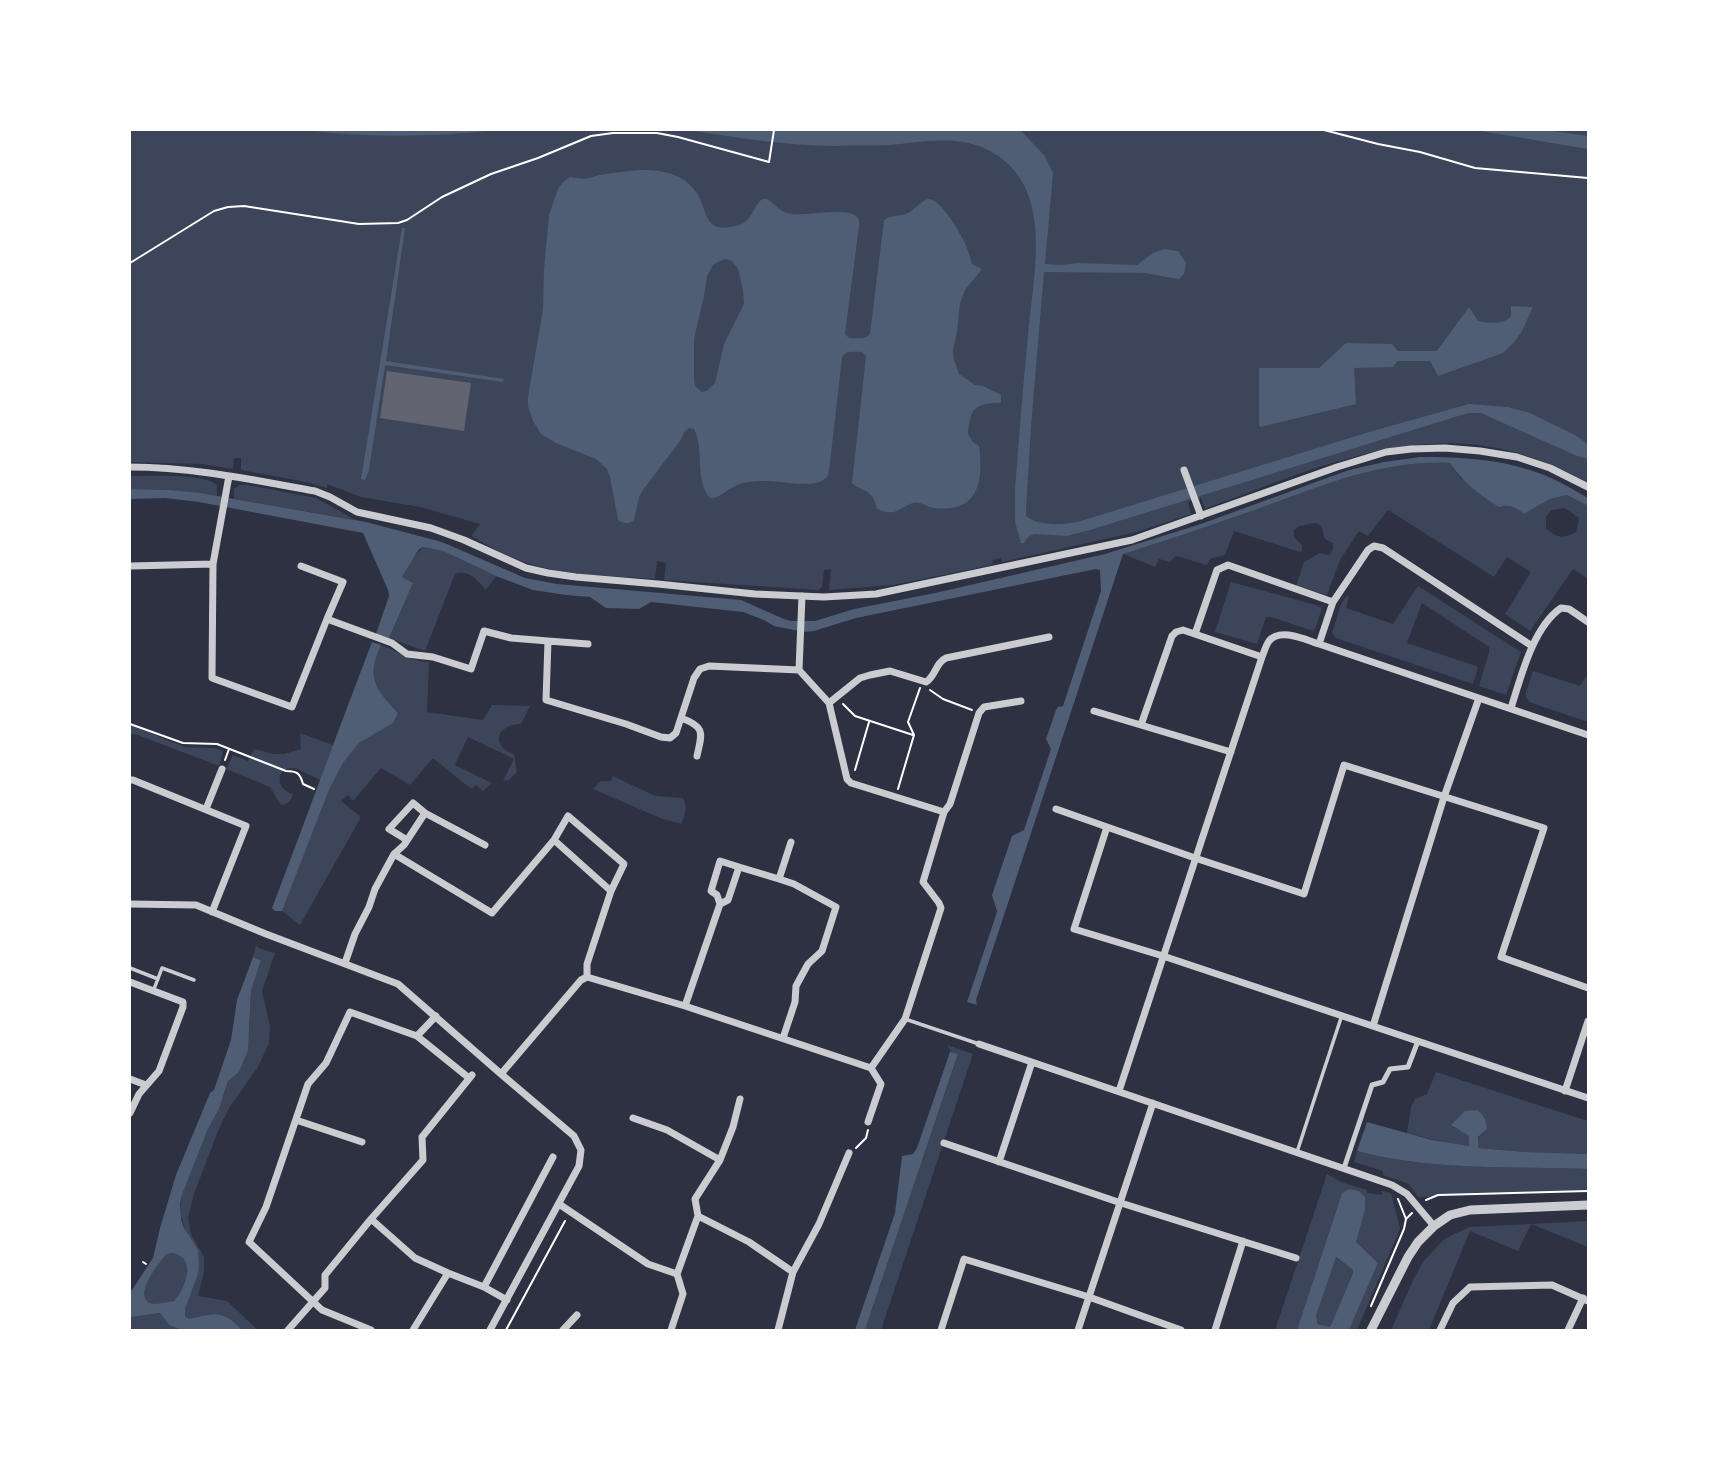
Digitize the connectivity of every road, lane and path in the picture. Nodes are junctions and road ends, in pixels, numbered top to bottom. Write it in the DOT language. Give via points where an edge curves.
graph roads {
  1 [pos="774,130"];
  2 [pos="1324,130"];
  3 [pos="1588,178"];
  4 [pos="130,263"];
  5 [pos="130,467"];
  6 [pos="1184,470"];
  7 [pos="229,476"];
  8 [pos="1588,487"];
  9 [pos="1201,516"];
  10 [pos="212,564"];
  11 [pos="130,566"];
  12 [pos="301,566"];
  13 [pos="802,596"];
  14 [pos="1333,602"];
  15 [pos="327,619"];
  16 [pos="1588,622"];
  17 [pos="1195,634"];
  18 [pos="1049,637"];
  19 [pos="548,641"];
  20 [pos="1319,644"];
  21 [pos="587,645"];
  22 [pos="1531,646"];
  23 [pos="1262,657"];
  24 [pos="799,670"];
  25 [pos="924,682"];
  26 [pos="1479,698"];
  27 [pos="832,700"];
  28 [pos="1021,701"];
  29 [pos="1511,708"];
  30 [pos="1094,711"];
  31 [pos="979,713"];
  32 [pos="681,718"];
  33 [pos="869,720"];
  34 [pos="130,724"];
  35 [pos="1141,725"];
  36 [pos="1588,734"];
  37 [pos="915,735"];
  38 [pos="230,748"];
  39 [pos="1231,752"];
  40 [pos="697,756"];
  41 [pos="222,769"];
  42 [pos="130,780"];
  43 [pos="851,783"];
  44 [pos="314,789"];
  45 [pos="896,797"];
  46 [pos="1444,797"];
  47 [pos="1056,809"];
  48 [pos="206,810"];
  49 [pos="944,812"];
  50 [pos="425,813"];
  51 [pos="1107,827"];
  52 [pos="407,840"];
  53 [pos="554,840"];
  54 [pos="791,842"];
  55 [pos="485,845"];
  56 [pos="394,854"];
  57 [pos="1195,858"];
  58 [pos="739,867"];
  59 [pos="779,879"];
  60 [pos="611,891"];
  61 [pos="130,904"];
  62 [pos="720,904"];
  63 [pos="212,912"];
  64 [pos="1163,956"];
  65 [pos="345,963"];
  66 [pos="130,968"];
  67 [pos="587,976"];
  68 [pos="158,979"];
  69 [pos="194,980"];
  70 [pos="130,982"];
  71 [pos="1588,988"];
  72 [pos="154,991"];
  73 [pos="685,1006"];
  74 [pos="436,1016"];
  75 [pos="1342,1016"];
  76 [pos="905,1018"];
  77 [pos="1588,1021"];
  78 [pos="1373,1026"];
  79 [pos="417,1037"];
  80 [pos="783,1038"];
  81 [pos="1418,1041"];
  82 [pos="979,1044"];
  83 [pos="1032,1062"];
  84 [pos="871,1068"];
  85 [pos="501,1074"];
  86 [pos="130,1079"];
  87 [pos="146,1085"];
  88 [pos="1119,1091"];
  89 [pos="1565,1091"];
  90 [pos="1588,1098"];
  91 [pos="740,1099"];
  92 [pos="1153,1103"];
  93 [pos="130,1113"];
  94 [pos="633,1118"];
  95 [pos="296,1120"];
  96 [pos="869,1122"];
  97 [pos="362,1142"];
  98 [pos="944,1143"];
  99 [pos="1297,1152"];
  100 [pos="849,1153"];
  101 [pos="553,1157"];
  102 [pos="720,1160"];
  103 [pos="999,1162"];
  104 [pos="1344,1168"];
  105 [pos="1392,1185"];
  106 [pos="1588,1191"];
  107 [pos="559,1203"];
  108 [pos="1121,1203"];
  109 [pos="1588,1205"];
  110 [pos="1418,1207"];
  111 [pos="570,1211"];
  112 [pos="698,1216"];
  113 [pos="371,1219"];
  114 [pos="1406,1219"];
  115 [pos="1434,1226"];
  116 [pos="1244,1241"];
  117 [pos="1296,1258"];
  118 [pos="793,1272"];
  119 [pos="448,1273"];
  120 [pos="677,1274"];
  121 [pos="484,1287"];
  122 [pos="1089,1297"];
  123 [pos="1586,1299"];
  124 [pos="507,1300"];
  125 [pos="314,1301"];
  126 [pos="1370,1308"];
  127 [pos="577,1315"];
  128 [pos="1569,1330"];
  129 [pos="288,1331"];
  130 [pos="371,1331"];
  131 [pos="413,1331"];
  132 [pos="490,1331"];
  133 [pos="506,1331"];
  134 [pos="563,1331"];
  135 [pos="671,1331"];
  136 [pos="778,1331"];
  137 [pos="940,1331"];
  138 [pos="1078,1331"];
  139 [pos="1181,1331"];
  140 [pos="1215,1331"];
  141 [pos="1371,1331"];
  142 [pos="1440,1331"];
  1 -- 4 [label="path" via="769,162 657,132 592,136 482,178 398,223 359,224 228,206"];
  2 -- 3 [label="path" via="1475,168"];
  5 -- 7 [label="street"];
  6 -- 9 [label="street"];
  7 -- 10 [label="street"];
  7 -- 13 [label="street" via="315,491 357,512 431,528 548,573"];
  8 -- 9 [label="street" via="1517,457 1445,448 1411,449 1364,458"];
  9 -- 13 [label="street" via="1132,540 911,587 857,596"];
  10 -- 11 [label="street"];
  10 -- 15 [label="street" via="212,678 292,707"];
  12 -- 15 [label="street" via="343,582"];
  13 -- 24 [label="street"];
  14 -- 17 [label="street" via="1228,565 1217,570"];
  14 -- 20 [label="street"];
  14 -- 22 [label="street" via="1368,550 1384,548"];
  15 -- 19 [label="street" via="391,643 407,654 471,669 484,631"];
  16 -- 22 [label="street" via="1561,608"];
  17 -- 23 [label="street"];
  17 -- 35 [label="street" via="1183,630 1172,636"];
  18 -- 25 [label="street" via="940,660 931,679"];
  19 -- 21 [label="street"];
  19 -- 32 [label="street" via="546,700 661,737 676,733"];
  20 -- 23 [label="street" via="1276,635"];
  20 -- 26 [label="street"];
  22 -- 29 [label="street"];
  23 -- 39 [label="street"];
  24 -- 27 [label="street"];
  24 -- 32 [label="street" via="700,669"];
  25 -- 27 [label="street" via="890,671 860,678"];
  25 -- 31 [label="path" via="943,699"];
  25 -- 37 [label="path" via="908,722"];
  26 -- 29 [label="street"];
  26 -- 46 [label="street"];
  27 -- 33 [label="path"];
  27 -- 43 [label="street"];
  28 -- 31 [label="street" via="984,707"];
  29 -- 36 [label="street"];
  30 -- 35 [label="street"];
  31 -- 49 [label="street"];
  32 -- 40 [label="street" via="700,728"];
  33 -- 37 [label="path"];
  33 -- 43 [label="path"];
  34 -- 38 [label="path" via="183,743"];
  35 -- 39 [label="street"];
  37 -- 45 [label="path"];
  38 -- 41 [label="path"];
  38 -- 44 [label="path" via="295,771 303,784"];
  39 -- 57 [label="street"];
  41 -- 48 [label="street"];
  42 -- 48 [label="street"];
  43 -- 45 [label="street"];
  45 -- 49 [label="street"];
  46 -- 57 [label="street" via="1344,765 1304,894"];
  46 -- 71 [label="street" via="1544,828 1501,957"];
  46 -- 78 [label="street"];
  47 -- 51 [label="street"];
  48 -- 63 [label="street" via="246,826"];
  49 -- 76 [label="street" via="923,882 941,908"];
  50 -- 52 [label="street"];
  50 -- 52 [label="street" via="413,803 389,829"];
  50 -- 55 [label="street"];
  51 -- 57 [label="street"];
  51 -- 64 [label="street" via="1074,929"];
  52 -- 56 [label="street"];
  53 -- 56 [label="street" via="492,913"];
  53 -- 60 [label="street"];
  53 -- 60 [label="street" via="568,816 624,864"];
  54 -- 59 [label="street"];
  56 -- 65 [label="street"];
  57 -- 64 [label="street"];
  58 -- 59 [label="street"];
  58 -- 62 [label="street" via="728,900"];
  58 -- 62 [label="street" via="720,861 710,891"];
  59 -- 80 [label="street" via="836,907 822,951 796,986"];
  60 -- 67 [label="street"];
  61 -- 63 [label="street" via="196,905"];
  62 -- 73 [label="street"];
  63 -- 65 [label="street"];
  64 -- 75 [label="street"];
  64 -- 88 [label="street"];
  65 -- 74 [label="street" via="398,984"];
  66 -- 68 [label="lane"];
  67 -- 73 [label="street"];
  67 -- 85 [label="street"];
  68 -- 69 [label="lane" via="162,968"];
  68 -- 72 [label="lane"];
  70 -- 72 [label="street"];
  72 -- 87 [label="street" via="183,1002 183,1007 159,1071"];
  73 -- 80 [label="street"];
  74 -- 79 [label="street"];
  74 -- 85 [label="street"];
  75 -- 78 [label="street"];
  75 -- 99 [label="lane"];
  76 -- 82 [label="lane"];
  76 -- 84 [label="street"];
  77 -- 89 [label="street"];
  78 -- 81 [label="street"];
  79 -- 95 [label="street" via="350,1012 326,1063 308,1084"];
  79 -- 113 [label="street" via="470,1076 422,1137 423,1160"];
  80 -- 84 [label="street"];
  81 -- 89 [label="street"];
  81 -- 104 [label="street" via="1408,1067 1390,1069 1383,1082 1372,1085"];
  82 -- 83 [label="street"];
  83 -- 88 [label="street"];
  83 -- 103 [label="street"];
  84 -- 96 [label="street" via="881,1084"];
  85 -- 107 [label="street" via="575,1136 581,1150 579,1166"];
  86 -- 87 [label="street"];
  87 -- 93 [label="street"];
  88 -- 92 [label="street"];
  89 -- 90 [label="street"];
  91 -- 102 [label="street"];
  92 -- 99 [label="street"];
  92 -- 108 [label="street"];
  94 -- 102 [label="street" via="667,1130"];
  95 -- 97 [label="street"];
  95 -- 125 [label="street" via="266,1207 248,1242"];
  96 -- 100 [label="path" via="866,1138"];
  98 -- 103 [label="street"];
  99 -- 104 [label="street"];
  100 -- 118 [label="street"];
  101 -- 121 [label="street"];
  102 -- 112 [label="street" via="695,1199"];
  103 -- 108 [label="street"];
  104 -- 105 [label="street"];
  105 -- 110 [label="street"];
  105 -- 114 [label="path"];
  106 -- 110 [label="path" via="1438,1195"];
  107 -- 111 [label="street"];
  107 -- 124 [label="street"];
  108 -- 116 [label="street"];
  108 -- 122 [label="street"];
  109 -- 115 [label="street" via="1470,1210 1450,1215"];
  110 -- 114 [label="path"];
  110 -- 115 [label="street"];
  111 -- 120 [label="street" via="648,1264"];
  111 -- 133 [label="path"];
  112 -- 118 [label="street" via="749,1242"];
  112 -- 120 [label="street"];
  113 -- 119 [label="street" via="415,1258"];
  113 -- 125 [label="street" via="325,1275 325,1288"];
  114 -- 126 [label="path"];
  115 -- 141 [label="street" via="1408,1257"];
  116 -- 117 [label="street"];
  116 -- 140 [label="street"];
  118 -- 136 [label="street"];
  119 -- 121 [label="street"];
  119 -- 131 [label="street"];
  120 -- 135 [label="street" via="683,1294"];
  121 -- 124 [label="street"];
  122 -- 137 [label="street" via="964,1259"];
  122 -- 138 [label="street"];
  122 -- 139 [label="street"];
  123 -- 128 [label="street"];
  123 -- 142 [label="street" via="1552,1285 1470,1287 1453,1303"];
  124 -- 132 [label="street"];
  125 -- 129 [label="street"];
  125 -- 130 [label="street" via="322,1310"];
  127 -- 134 [label="street"];
}
